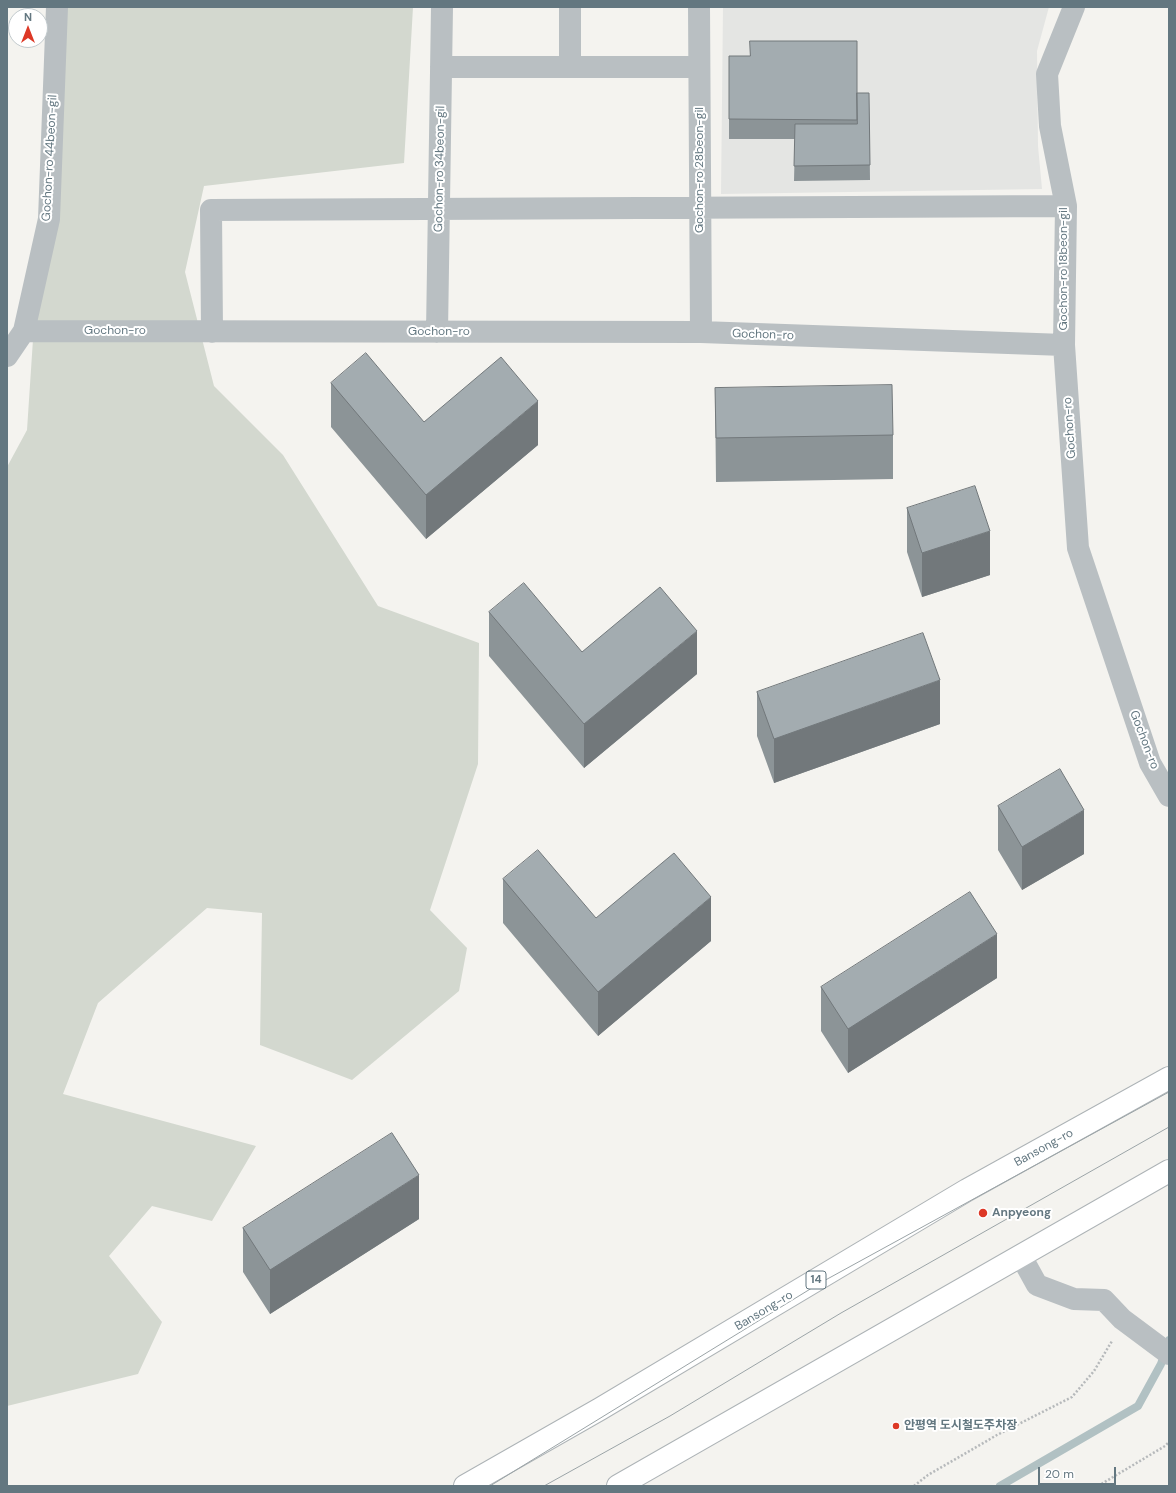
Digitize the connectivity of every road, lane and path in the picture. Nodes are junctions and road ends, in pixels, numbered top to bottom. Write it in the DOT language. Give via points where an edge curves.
graph roads {
  1 [pos="57,7"];
  2 [pos="442,7"];
  3 [pos="570,7"];
  4 [pos="699,7"];
  5 [pos="1074,7"];
  6 [pos="441,67"];
  7 [pos="570,67"];
  8 [pos="699,67"];
  9 [pos="1066,206"];
  10 [pos="700,208"];
  11 [pos="439,209"];
  12 [pos="24,331"];
  13 [pos="212,332"];
  14 [pos="438,332"];
  15 [pos="701,332"];
  16 [pos="1064,345"];
  17 [pos="7,356"];
  18 [pos="1169,796"];
  19 [pos="1169,1078"];
  20 [pos="1169,1171"];
  21 [pos="1021,1256"];
  22 [pos="1126,1322"];
  23 [pos="1169,1354"];
  24 [pos="1169,1442"];
  25 [pos="637,1481"];
  26 [pos="465,1486"];
  27 [pos="618,1486"];
  28 [pos="914,1486"];
  29 [pos="1098,1486"];
  1 -- 12 [label="street, Gochon-ro 44beon-gil" via="49,219"];
  2 -- 6 [label="street, Gochon-ro 34beon-gil"];
  3 -- 7 [label="street"];
  4 -- 8 [label="street, Gochon-ro 28beon-gil"];
  5 -- 9 [label="street, Gochon-ro 18beon-gil" via="1047,74 1050,126"];
  6 -- 7 [label="street"];
  6 -- 11 [label="street, Gochon-ro 34beon-gil"];
  7 -- 8 [label="street"];
  8 -- 10 [label="street, Gochon-ro 28beon-gil"];
  9 -- 10 [label="street"];
  9 -- 16 [label="street, Gochon-ro 18beon-gil"];
  10 -- 11 [label="street"];
  10 -- 15 [label="street, Gochon-ro 28beon-gil"];
  11 -- 13 [label="street" via="211,210"];
  11 -- 14 [label="street, Gochon-ro 34beon-gil"];
  12 -- 13 [label="street, Gochon-ro"];
  12 -- 17 [label="street"];
  13 -- 14 [label="street, Gochon-ro"];
  14 -- 15 [label="street, Gochon-ro"];
  15 -- 16 [label="street, Gochon-ro"];
  16 -- 18 [label="street, Gochon-ro" via="1078,548 1150,763"];
  19 -- 26 [label="main road, Bansong-ro / 14" via="967,1190 600,1409"];
  20 -- 21 [label="main road"];
  21 -- 22 [label="street" via="1037,1285 1074,1299 1104,1300"];
  21 -- 25 [label="main road"];
  22 -- 23 [label="street"];
  22 -- 28 [label="path" via="1094,1371 1072,1396 990,1439"];
  24 -- 29 [label="path"];
  25 -- 27 [label="main road"];
}
